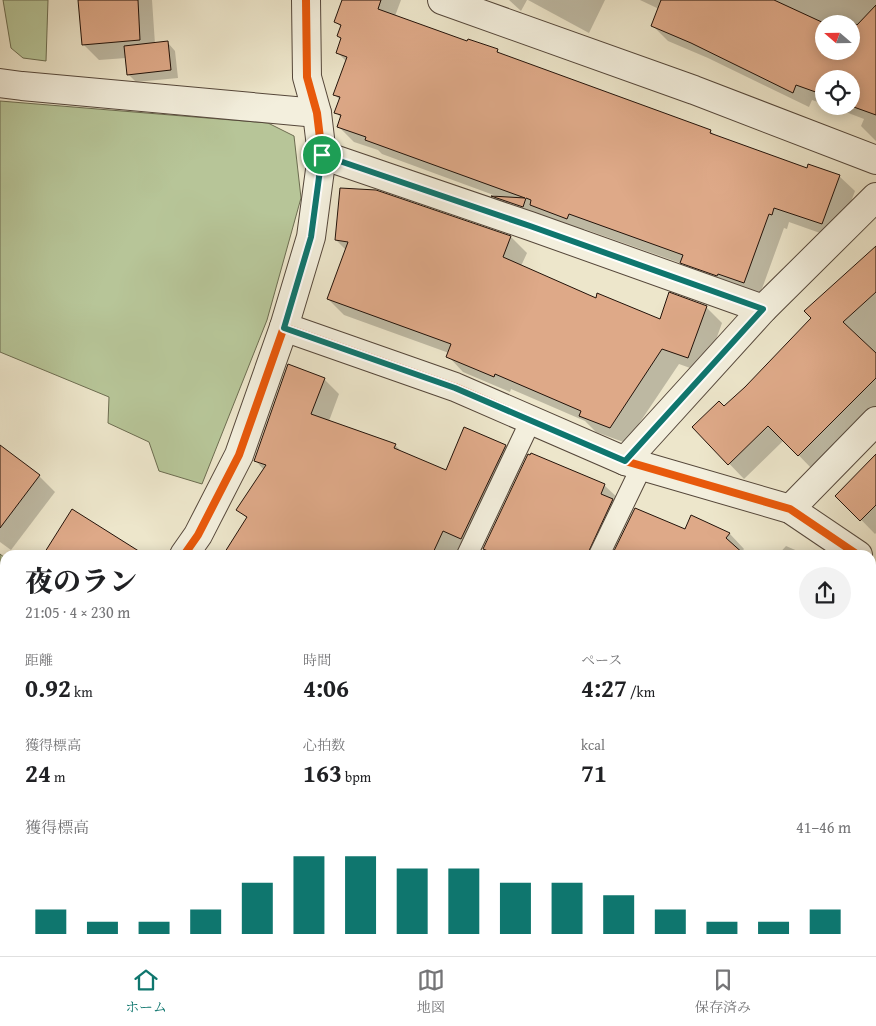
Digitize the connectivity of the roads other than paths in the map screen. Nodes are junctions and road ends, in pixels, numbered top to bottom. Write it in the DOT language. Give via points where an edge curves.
graph roads {
  1 [pos="306,0"];
  2 [pos="442,0"];
  3 [pos="0,83"];
  4 [pos="317,113"];
  5 [pos="322,155"];
  6 [pos="876,160"];
  7 [pos="876,197"];
  8 [pos="763,309"];
  9 [pos="284,328"];
  10 [pos="531,420"];
  11 [pos="876,421"];
  12 [pos="633,463"];
  13 [pos="790,509"];
  14 [pos="188,550"];
  15 [pos="469,550"];
  16 [pos="601,550"];
  17 [pos="851,550"];
  1 -- 4 [label="street" via="307,77"];
  2 -- 6 [label="street" via="694,90"];
  3 -- 4 [label="street"];
  4 -- 5 [label="street"];
  5 -- 8 [label="street"];
  5 -- 9 [label="street" via="311,237"];
  7 -- 8 [label="street"];
  8 -- 12 [label="street"];
  9 -- 10 [label="street" via="455,388"];
  9 -- 14 [label="street" via="239,455"];
  10 -- 12 [label="street"];
  10 -- 15 [label="lane"];
  11 -- 13 [label="street"];
  12 -- 13 [label="street"];
  12 -- 16 [label="lane"];
  13 -- 17 [label="street"];
}
